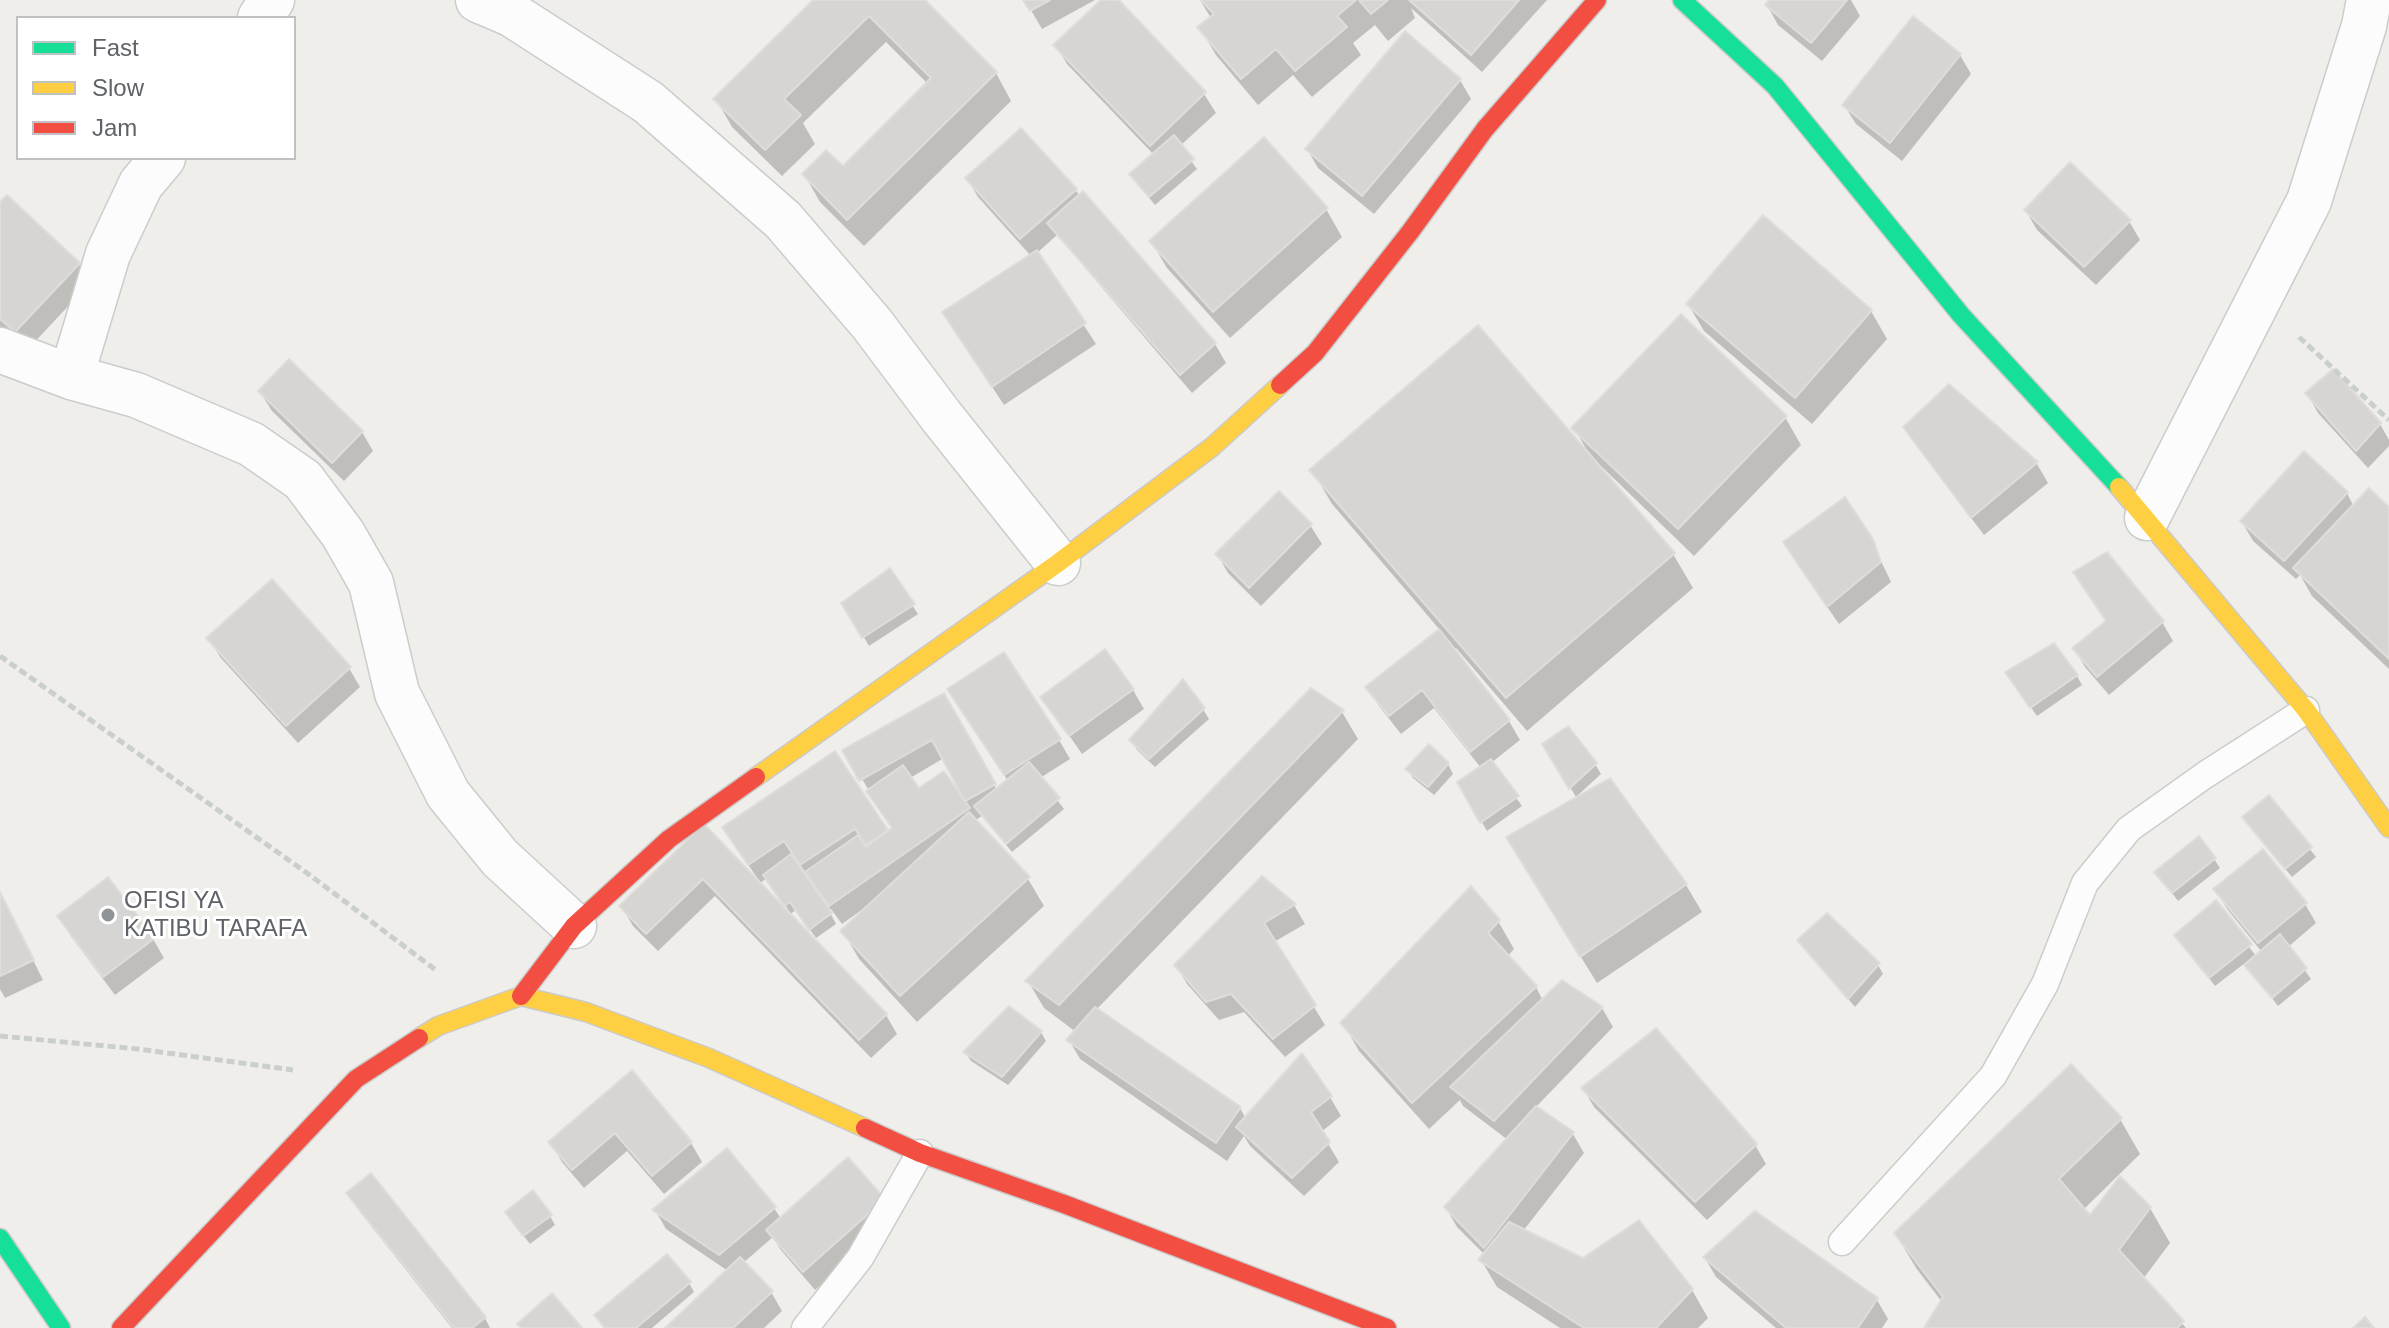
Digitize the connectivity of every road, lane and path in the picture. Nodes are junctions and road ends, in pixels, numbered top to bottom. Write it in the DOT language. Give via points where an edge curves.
graph roads {
  1 [pos="478,0"];
  2 [pos="1597,0"];
  3 [pos="1682,0"];
  4 [pos="2359,9"];
  5 [pos="2389,64"];
  6 [pos="161,160"];
  7 [pos="2258,299"];
  8 [pos="0,350"];
  9 [pos="71,377"];
  10 [pos="2389,420"];
  11 [pos="2147,518"];
  12 [pos="1058,563"];
  13 [pos="0,656"];
  14 [pos="2306,710"];
  15 [pos="2389,828"];
  16 [pos="574,926"];
  17 [pos="521,996"];
  18 [pos="488,1008"];
  19 [pos="0,1036"];
  20 [pos="356,1079"];
  21 [pos="920,1153"];
  22 [pos="0,1238"];
  23 [pos="1842,1242"];
  24 [pos="61,1328"];
  25 [pos="121,1328"];
  26 [pos="805,1328"];
  27 [pos="1387,1328"];
  1 -- 12 [label="street" via="511,14 648,102 783,220 872,324"];
  2 -- 12 [label="street" via="1485,129 1315,353 1212,447"];
  3 -- 11 [label="street" via="1775,86 1961,315"];
  4 -- 5 [label="street"];
  4 -- 7 [label="street" via="2309,201"];
  6 -- 9 [label="street" via="141,184 108,254"];
  7 -- 10 [label="path"];
  7 -- 11 [label="street"];
  8 -- 9 [label="street"];
  9 -- 16 [label="street" via="136,395 251,444 303,480 371,583 397,693 448,794 500,858"];
  11 -- 14 [label="street"];
  12 -- 16 [label="street" via="669,839"];
  13 -- 18 [label="path"];
  14 -- 15 [label="street"];
  14 -- 23 [label="lane" via="2129,829 2085,883 2045,984 1993,1076"];
  16 -- 17 [label="street"];
  17 -- 18 [label="street"];
  17 -- 21 [label="street" via="586,1012 709,1058"];
  18 -- 20 [label="street" via="438,1026"];
  19 -- 20 [label="path"];
  20 -- 25 [label="street"];
  21 -- 26 [label="lane" via="860,1258"];
  21 -- 27 [label="street"];
  22 -- 24 [label="street"];
}
